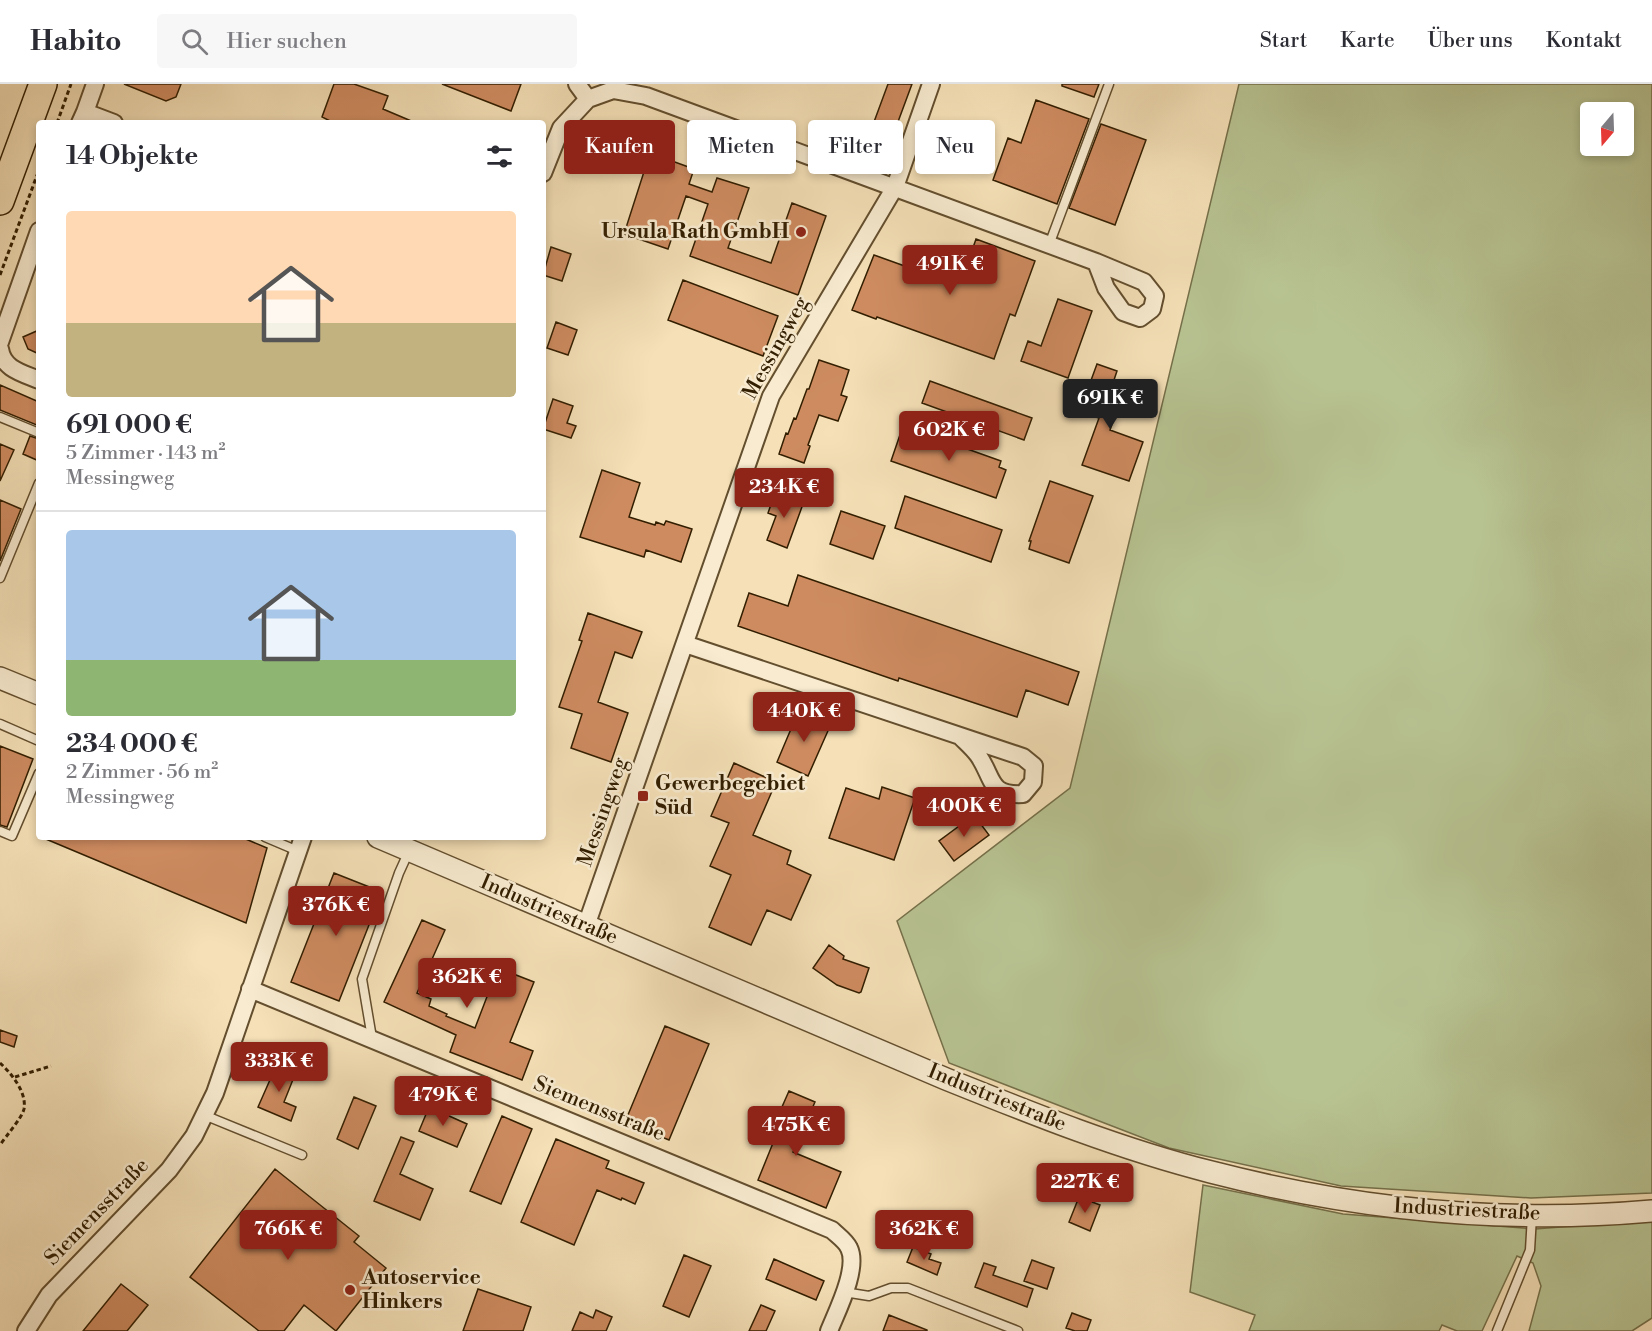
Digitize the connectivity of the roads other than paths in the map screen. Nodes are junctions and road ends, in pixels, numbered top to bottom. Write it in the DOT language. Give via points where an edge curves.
graph roads {
  1 [pos="43,84"];
  2 [pos="95,84"];
  3 [pos="577,84"];
  4 [pos="931,84"];
  5 [pos="1109,84"];
  6 [pos="588,99"];
  7 [pos="83,118"];
  8 [pos="546,166"];
  9 [pos="895,187"];
  10 [pos="0,201"];
  11 [pos="36,240"];
  12 [pos="1049,244"];
  13 [pos="1096,262"];
  14 [pos="0,342"];
  15 [pos="1,359"];
  16 [pos="36,379"];
  17 [pos="0,417"];
  18 [pos="36,432"];
  19 [pos="36,490"];
  20 [pos="0,578"];
  21 [pos="685,644"];
  22 [pos="0,678"];
  23 [pos="36,693"];
  24 [pos="0,724"];
  25 [pos="961,737"];
  26 [pos="36,738"];
  27 [pos="36,780"];
  28 [pos="0,831"];
  29 [pos="280,840"];
  30 [pos="385,840"];
  31 [pos="301,844"];
  32 [pos="410,850"];
  33 [pos="586,926"];
  34 [pos="250,989"];
  35 [pos="372,1040"];
  36 [pos="204,1115"];
  37 [pos="302,1155"];
  38 [pos="1652,1211"];
  39 [pos="1532,1215"];
  40 [pos="844,1292"];
  41 [pos="26,1331"];
  42 [pos="829,1331"];
  43 [pos="1018,1331"];
  44 [pos="1497,1331"];
  1 -- 10 [label="main road"];
  2 -- 7 [label="street"];
  3 -- 6 [label="street"];
  4 -- 9 [label="street, Messingweg"];
  5 -- 12 [label="lane"];
  6 -- 8 [label="street" via="561,128"];
  6 -- 9 [label="street" via="613,90 646,96"];
  9 -- 12 [label="street"];
  9 -- 21 [label="street, Messingweg" via="771,396"];
  11 -- 14 [label="street"];
  12 -- 13 [label="street"];
  15 -- 16 [label="street" via="12,369"];
  17 -- 18 [label="lane"];
  19 -- 20 [label="lane"];
  21 -- 25 [label="street"];
  21 -- 33 [label="street, Messingweg"];
  22 -- 23 [label="street"];
  24 -- 26 [label="lane"];
  27 -- 28 [label="lane" via="12,837"];
  29 -- 31 [label="lane"];
  30 -- 32 [label="street, Industriestraße"];
  31 -- 34 [label="street, Siemensstraße"];
  32 -- 33 [label="street, Industriestraße"];
  32 -- 35 [label="lane" via="362,979"];
  33 -- 39 [label="street, Industriestraße" via="1022,1110 1166,1159 1254,1183 1344,1201"];
  34 -- 35 [label="street, Siemensstraße"];
  34 -- 36 [label="street, Siemensstraße"];
  35 -- 40 [label="street, Siemensstraße" via="832,1230 849,1247 852,1262"];
  36 -- 37 [label="lane"];
  36 -- 41 [label="street, Siemensstraße" via="169,1170 49,1295"];
  38 -- 39 [label="street, Industriestraße"];
  39 -- 44 [label="lane" via="1530,1250"];
  40 -- 42 [label="street, Siemensstraße"];
  40 -- 43 [label="lane" via="869,1296 891,1288 908,1288"];
}
